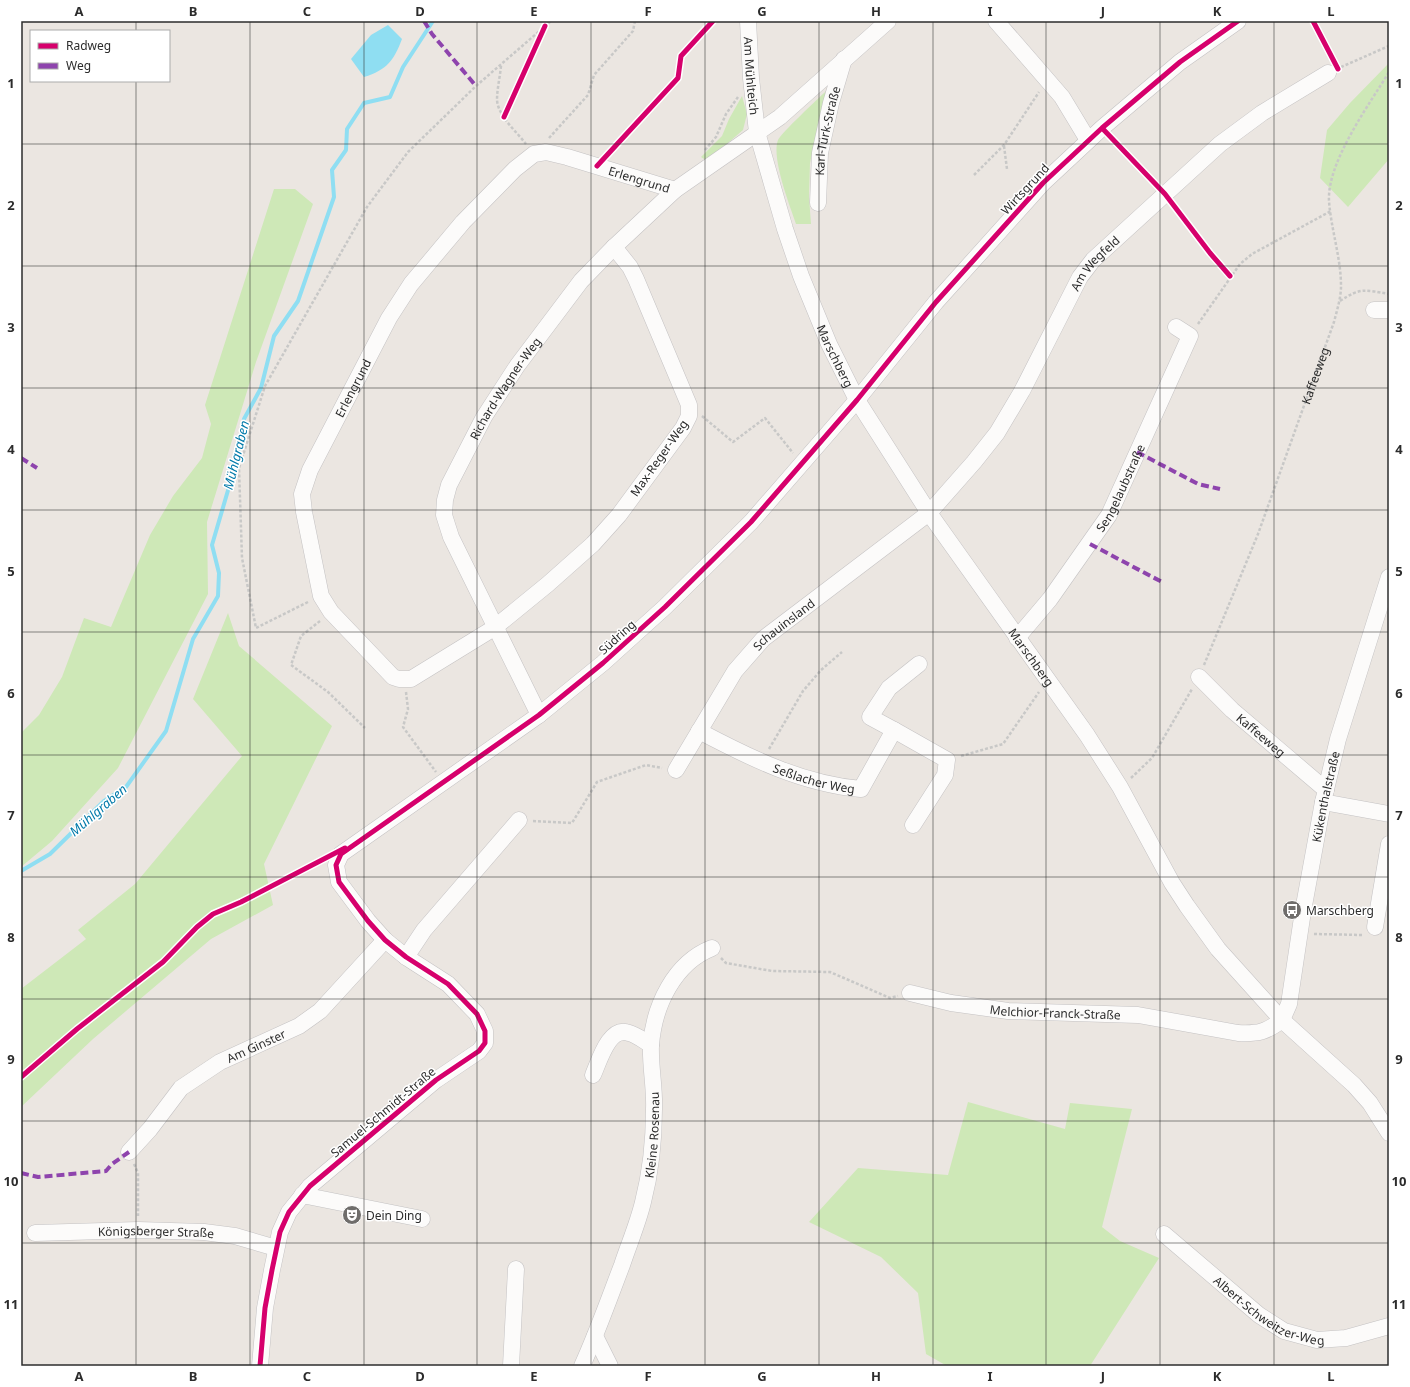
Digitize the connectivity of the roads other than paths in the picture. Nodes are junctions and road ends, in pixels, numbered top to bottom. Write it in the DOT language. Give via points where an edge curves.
graph roads {
  1 [pos="748,21"];
  2 [pos="888,21"];
  3 [pos="996,21"];
  4 [pos="1238,21"];
  5 [pos="844,59"];
  6 [pos="1328,73"];
  7 [pos="757,132"];
  8 [pos="1088,140"];
  9 [pos="675,190"];
  10 [pos="818,203"];
  11 [pos="614,247"];
  12 [pos="1176,326"];
  13 [pos="857,400"];
  14 [pos="928,513"];
  15 [pos="1389,577"];
  16 [pos="494,628"];
  17 [pos="1017,638"];
  18 [pos="920,664"];
  19 [pos="1199,677"];
  20 [pos="539,715"];
  21 [pos="894,730"];
  22 [pos="699,731"];
  23 [pos="676,770"];
  24 [pos="1324,796"];
  25 [pos="1389,814"];
  26 [pos="519,820"];
  27 [pos="913,825"];
  28 [pos="352,844"];
  29 [pos="1389,844"];
  30 [pos="1375,927"];
  31 [pos="385,940"];
  32 [pos="712,948"];
  33 [pos="406,957"];
  34 [pos="910,993"];
  35 [pos="1282,1020"];
  36 [pos="651,1045"];
  37 [pos="593,1075"];
  38 [pos="1389,1132"];
  39 [pos="129,1152"];
  40 [pos="302,1195"];
  41 [pos="422,1219"];
  42 [pos="35,1233"];
  43 [pos="1164,1234"];
  44 [pos="276,1248"];
  45 [pos="516,1269"];
  46 [pos="1389,1326"];
  47 [pos="596,1336"];
  48 [pos="260,1366"];
  49 [pos="511,1366"];
  50 [pos="582,1366"];
  51 [pos="610,1366"];
  1 -- 7 [label="street, Am Mühlteich"];
  2 -- 5 [label="street, Karl-Türk-Straße"];
  3 -- 8 [label="street" via="1062,97"];
  4 -- 8 [label="street, Wirtsgrund" via="1180,62"];
  5 -- 7 [label="street, Karl-Türk-Straße" via="780,117"];
  5 -- 10 [label="street, Karl-Türk-Straße" via="820,153"];
  6 -- 14 [label="street, Am Wegfeld" via="1262,113 1220,144 1093,260 1080,277 1022,392 997,433"];
  7 -- 9 [label="street, Richard-Wagner-Weg"];
  7 -- 13 [label="street, Marschberg" via="784,229 801,276 829,344"];
  8 -- 13 [label="street, Wirtsgrund" via="1043,183 936,302"];
  9 -- 11 [label="street, Richard-Wagner-Weg"];
  9 -- 16 [label="street, Erlengrund" via="567,157 546,152 534,154 515,169 462,222 411,284 389,318 310,470 302,494 321,596 331,612 388,672 399,679 411,679"];
  11 -- 16 [label="street, Richard-Wagner-Weg" via="582,281 516,366 484,418 449,485 444,515 451,537"];
  11 -- 16 [label="street, Max-Reger-Weg" via="636,279 689,405 689,416 683,428 614,521 593,544"];
  12 -- 17 [label="street, Sengelaubstraße" via="1190,336 1109,515 1050,599"];
  13 -- 14 [label="street, Marschberg"];
  13 -- 20 [label="street, Südring" via="751,522 665,607 603,663"];
  14 -- 17 [label="street, Marschberg"];
  14 -- 22 [label="street, Schauinsland" via="762,639 735,671"];
  15 -- 24 [label="street, Kükenthalstraße" via="1338,739"];
  16 -- 20 [label="street, Richard-Wagner-Weg"];
  17 -- 35 [label="street, Marschberg" via="1120,787 1187,906 1218,949"];
  18 -- 21 [label="street" via="889,688 870,717"];
  19 -- 24 [label="street, Kaffeeweg"];
  20 -- 28 [label="street, Südring"];
  21 -- 22 [label="street, Seßlacher Weg" via="861,789 838,787 808,779 747,757"];
  21 -- 27 [label="street" via="947,760 945,775"];
  22 -- 23 [label="street, Schauinsland"];
  24 -- 25 [label="street"];
  24 -- 35 [label="street, Kükenthalstraße" via="1288,1004"];
  26 -- 33 [label="street" via="424,930"];
  28 -- 31 [label="street, Samuel-Schmidt-Straße" via="341,854 336,865 339,882 368,922"];
  29 -- 30 [label="street"];
  31 -- 33 [label="street, Samuel-Schmidt-Straße"];
  31 -- 39 [label="street, Am Ginster" via="320,1011 299,1026 220,1062 181,1088"];
  32 -- 36 [label="street, Kleine Rosenau" via="699,953 674,979 657,1010"];
  33 -- 40 [label="street, Samuel-Schmidt-Straße" via="448,984 477,1014 485,1031 485,1043 479,1051 436,1080"];
  34 -- 35 [label="street, Melchior-Franck-Straße" via="951,1003 1008,1011 1138,1014 1238,1033 1255,1034 1268,1030"];
  35 -- 38 [label="street, Marschberg" via="1354,1085 1370,1103"];
  36 -- 37 [label="street" via="630,1033 618,1032 610,1039"];
  36 -- 47 [label="street, Kleine Rosenau" via="654,1151 638,1218"];
  40 -- 41 [label="street"];
  40 -- 44 [label="street, Samuel-Schmidt-Straße" via="289,1212"];
  42 -- 44 [label="street, Königsberger Straße" via="138,1230 204,1232 235,1236"];
  43 -- 46 [label="street, Albert-Schweitzer-Weg" via="1259,1315 1284,1331 1317,1340 1346,1338"];
  44 -- 48 [label="street, Samuel-Schmidt-Straße" via="265,1308"];
  45 -- 49 [label="street"];
  47 -- 50 [label="street, Kleine Rosenau"];
  47 -- 51 [label="street"];
}
